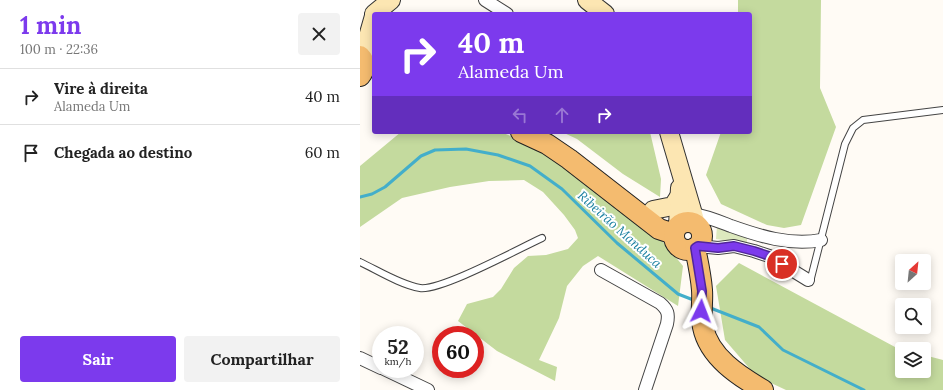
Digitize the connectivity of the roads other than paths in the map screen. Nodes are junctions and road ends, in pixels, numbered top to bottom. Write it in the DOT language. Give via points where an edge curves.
graph roads {
  1 [pos="391,0"];
  2 [pos="485,0"];
  3 [pos="588,0"];
  4 [pos="376,12"];
  5 [pos="504,12"];
  6 [pos="603,12"];
  7 [pos="372,16"];
  8 [pos="372,26"];
  9 [pos="360,29"];
  10 [pos="365,67"];
  11 [pos="943,110"];
  12 [pos="526,134"];
  13 [pos="548,134"];
  14 [pos="670,134"];
  15 [pos="680,169"];
  16 [pos="680,195"];
  17 [pos="653,210"];
  18 [pos="685,225"];
  19 [pos="542,238"];
  20 [pos="821,240"];
  21 [pos="694,248"];
  22 [pos="360,262"];
  23 [pos="601,270"];
  24 [pos="809,281"];
  25 [pos="696,299"];
  26 [pos="360,358"];
  27 [pos="372,364"];
  28 [pos="403,378"];
  29 [pos="428,390"];
  30 [pos="645,390"];
  31 [pos="739,390"];
  32 [pos="763,390"];
  1 -- 4 [label="main road"];
  2 -- 5 [label="street"];
  3 -- 6 [label="main road"];
  7 -- 9 [label="main road"];
  8 -- 10 [label="main road"];
  11 -- 20 [label="lane" via="863,120 853,128 845,144"];
  12 -- 18 [label="main road" via="547,144 568,159 659,229"];
  13 -- 17 [label="main road"];
  14 -- 15 [label="main road"];
  15 -- 16 [label="main road"];
  15 -- 18 [label="main road"];
  16 -- 17 [label="main road" via="673,206"];
  16 -- 18 [label="main road"];
  17 -- 18 [label="main road" via="663,218"];
  18 -- 20 [label="street" via="703,216 775,238 806,243"];
  18 -- 21 [label="main road" via="678,245 682,248"];
  19 -- 22 [label="lane" via="433,287 420,288 408,284"];
  20 -- 24 [label="lane"];
  21 -- 24 [label="street" via="734,246 754,251 769,256"];
  21 -- 25 [label="main road"];
  23 -- 30 [label="street" via="667,309 667,324"];
  25 -- 31 [label="main road" via="691,327 696,346 709,365"];
  25 -- 32 [label="main road" via="709,344 721,359"];
  26 -- 27 [label="street"];
  28 -- 29 [label="street"];
}
